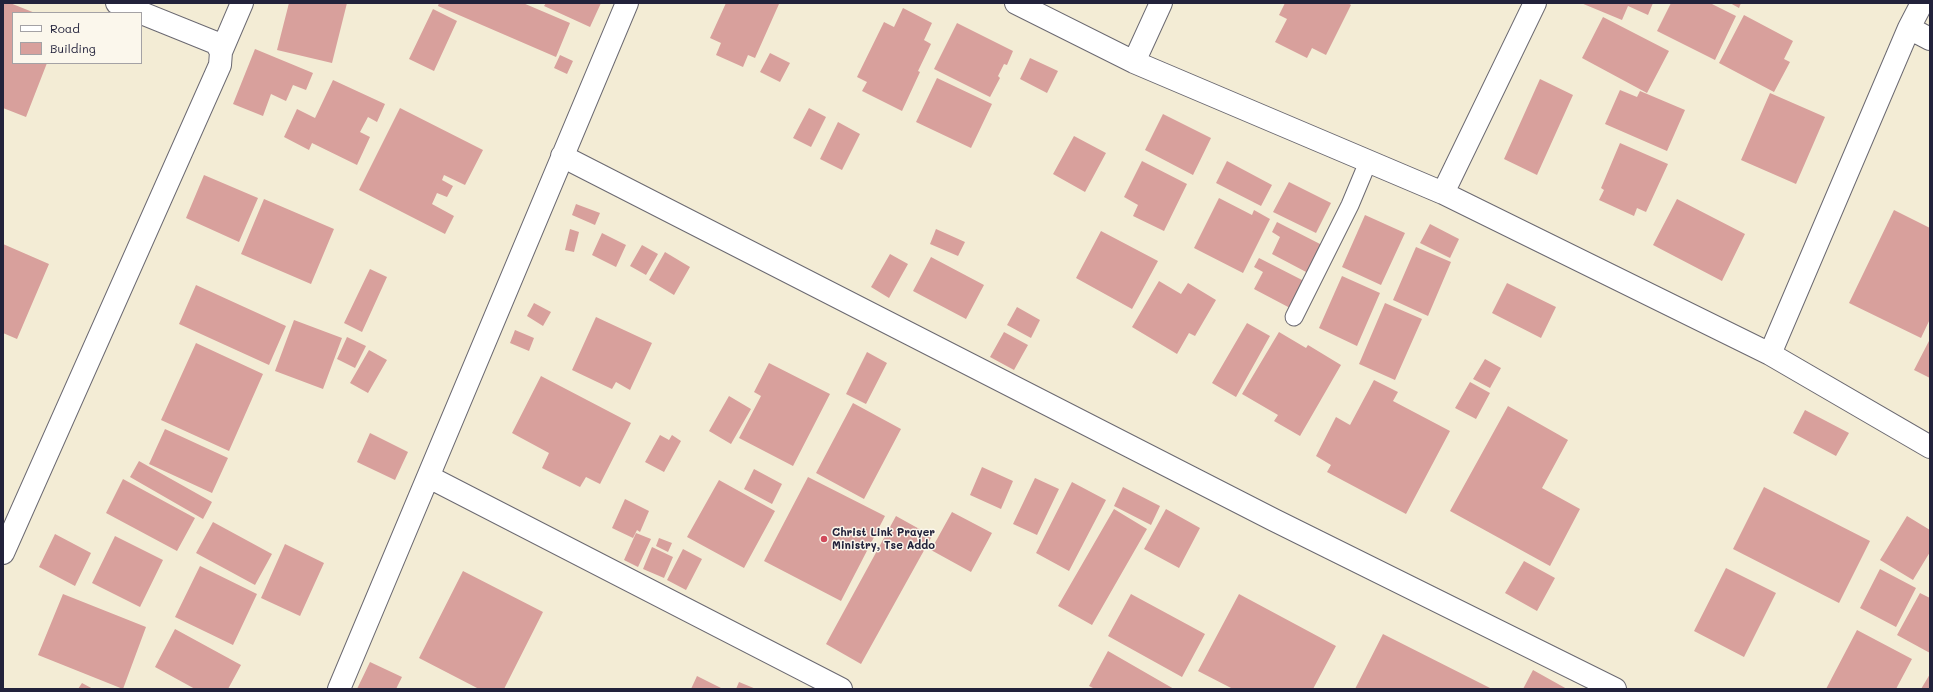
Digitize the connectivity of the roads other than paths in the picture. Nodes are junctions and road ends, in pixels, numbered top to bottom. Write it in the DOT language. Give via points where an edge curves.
graph roads {
  1 [pos="117,3"];
  2 [pos="242,3"];
  3 [pos="627,3"];
  4 [pos="1016,3"];
  5 [pos="1161,3"];
  6 [pos="1535,3"];
  7 [pos="1922,3"];
  8 [pos="139,12"];
  9 [pos="142,13"];
  10 [pos="1909,28"];
  11 [pos="1930,39"];
  12 [pos="221,52"];
  13 [pos="1134,62"];
  14 [pos="562,156"];
  15 [pos="1368,162"];
  16 [pos="1443,193"];
  17 [pos="1294,317"];
  18 [pos="1770,354"];
  19 [pos="1930,448"];
  20 [pos="429,477"];
  21 [pos="3,552"];
  22 [pos="339,689"];
  23 [pos="841,689"];
  24 [pos="1615,689"];
  1 -- 8 [label="street"];
  2 -- 12 [label="street"];
  3 -- 14 [label="street"];
  4 -- 13 [label="street"];
  5 -- 13 [label="street"];
  6 -- 16 [label="street"];
  7 -- 10 [label="street"];
  9 -- 12 [label="street" via="216,43"];
  10 -- 11 [label="street"];
  10 -- 18 [label="street"];
  12 -- 21 [label="street" via="220,65"];
  13 -- 15 [label="street"];
  14 -- 20 [label="street"];
  14 -- 24 [label="street" via="1281,523"];
  15 -- 16 [label="street"];
  15 -- 17 [label="lane" via="1350,205"];
  16 -- 18 [label="street"];
  18 -- 19 [label="street"];
  20 -- 22 [label="street"];
  20 -- 23 [label="street"];
}
